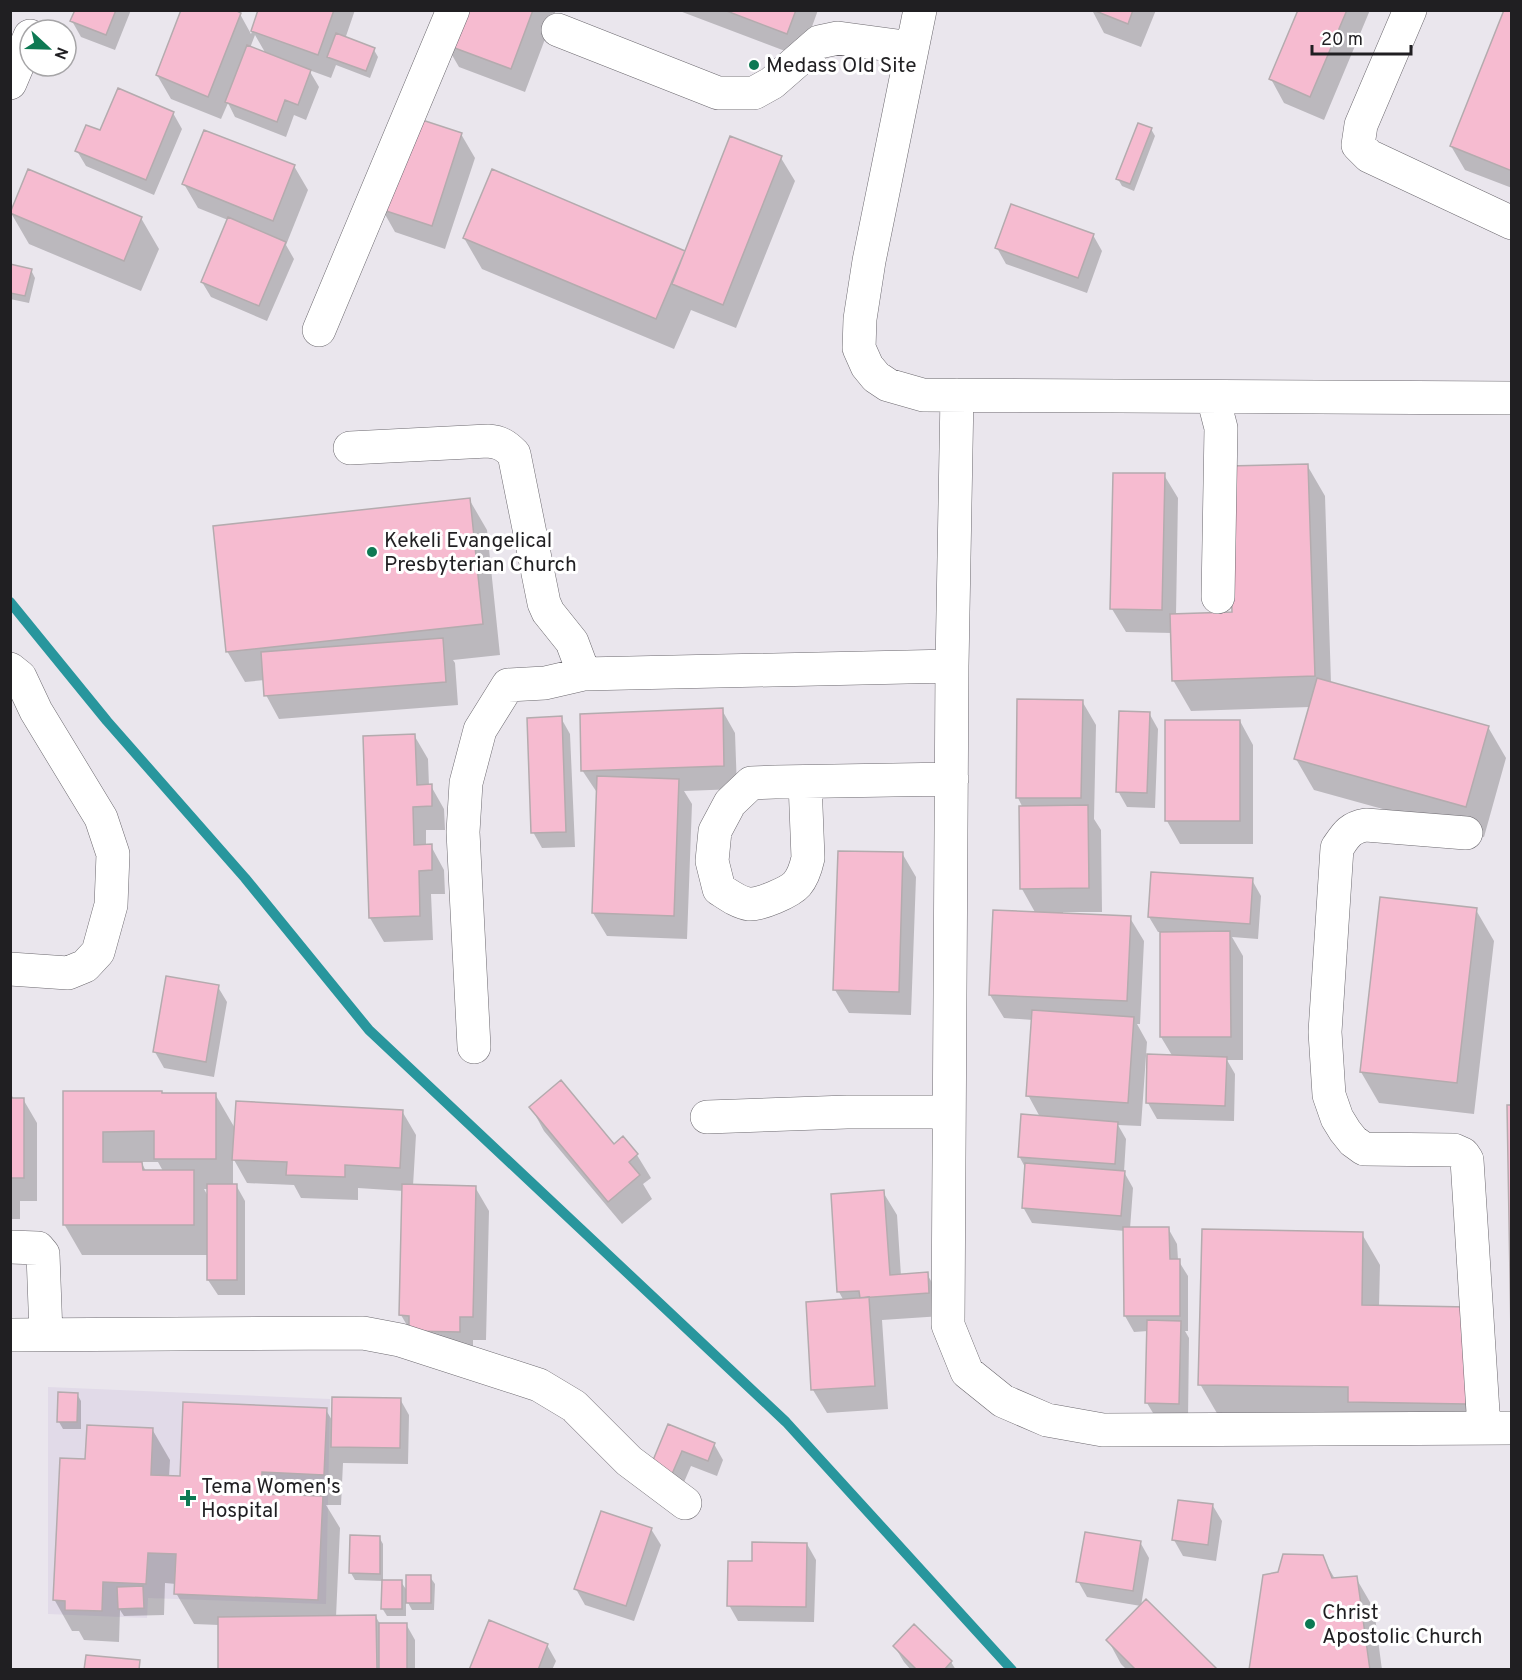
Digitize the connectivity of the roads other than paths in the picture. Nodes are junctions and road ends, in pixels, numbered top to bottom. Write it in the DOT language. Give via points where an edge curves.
graph roads {
  1 [pos="453,10"];
  2 [pos="920,10"];
  3 [pos="1410,10"];
  4 [pos="558,30"];
  5 [pos="912,48"];
  6 [pos="18,64"];
  7 [pos="10,83"];
  8 [pos="1512,224"];
  9 [pos="319,330"];
  10 [pos="957,396"];
  11 [pos="1213,397"];
  12 [pos="1512,398"];
  13 [pos="350,448"];
  14 [pos="1218,597"];
  15 [pos="952,666"];
  16 [pos="10,669"];
  17 [pos="584,674"];
  18 [pos="951,779"];
  19 [pos="805,782"];
  20 [pos="1466,833"];
  21 [pos="10,969"];
  22 [pos="474,1047"];
  23 [pos="950,1112"];
  24 [pos="707,1117"];
  25 [pos="10,1247"];
  26 [pos="10,1335"];
  27 [pos="46,1335"];
  28 [pos="1498,1428"];
  29 [pos="685,1503"];
  1 -- 9 [label="street"];
  2 -- 5 [label="street"];
  3 -- 8 [label="street" via="1360,125 1358,145 1369,156"];
  4 -- 5 [label="street" via="718,93 754,93 772,83 819,42 838,38"];
  5 -- 10 [label="street" via="870,261 859,348 867,366 888,385 923,396"];
  6 -- 7 [label="street"];
  10 -- 11 [label="street"];
  10 -- 15 [label="street"];
  11 -- 12 [label="street"];
  11 -- 14 [label="street" via="1221,428"];
  13 -- 17 [label="street" via="488,441 506,446 514,454 544,603 572,642"];
  15 -- 17 [label="street"];
  15 -- 18 [label="street"];
  16 -- 21 [label="street" via="20,677 36,711 101,818 113,854 111,905 98,952 85,966 68,973"];
  17 -- 22 [label="street" via="545,683 508,685 480,730 466,783 463,832"];
  18 -- 19 [label="street"];
  18 -- 23 [label="street"];
  20 -- 28 [label="street" via="1366,825 1353,827 1345,836 1337,848 1325,1032 1329,1095 1337,1118 1353,1141 1364,1149 1454,1150 1467,1160"];
  23 -- 24 [label="street"];
  23 -- 28 [label="street" via="948,1325 967,1372 1003,1401 1047,1420 1102,1430"];
  25 -- 27 [label="street" via="38,1248 43,1254"];
  26 -- 27 [label="street"];
  27 -- 29 [label="street" via="363,1333 400,1340 539,1385 574,1406 629,1461"];
}
